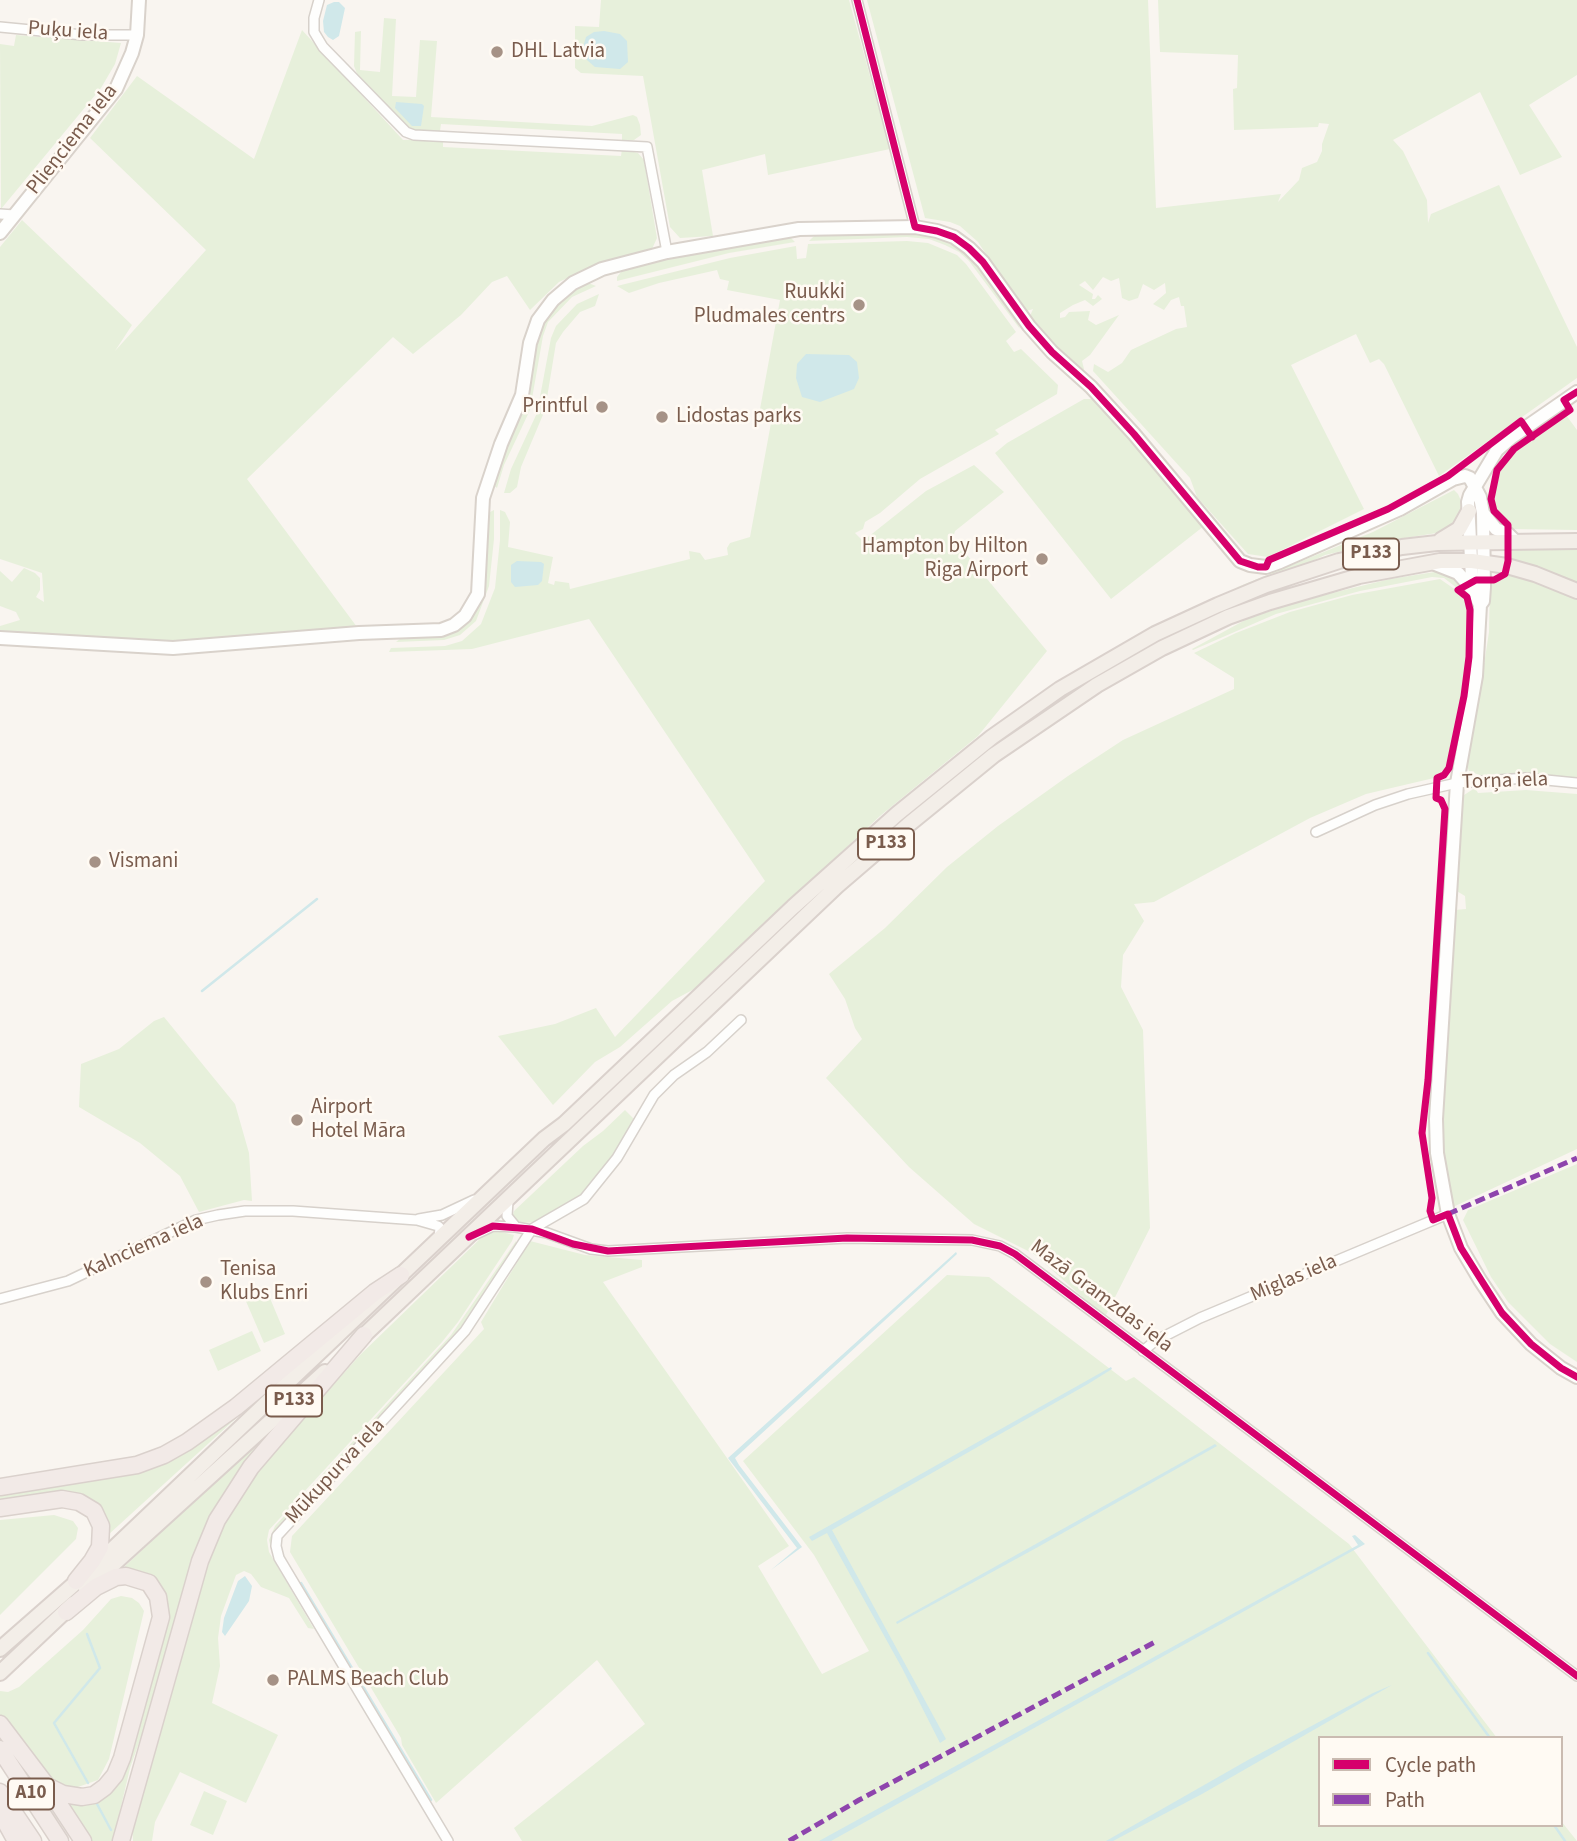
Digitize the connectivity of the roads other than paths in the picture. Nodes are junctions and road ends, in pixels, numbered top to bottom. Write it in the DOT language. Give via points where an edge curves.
graph roads {
  1 [pos="139,0"];
  2 [pos="319,0"];
  3 [pos="857,0"];
  4 [pos="0,27"];
  5 [pos="137,35"];
  6 [pos="0,214"];
  7 [pos="15,215"];
  8 [pos="915,228"];
  9 [pos="0,233"];
  10 [pos="667,252"];
  11 [pos="1577,392"];
  12 [pos="1476,487"];
  13 [pos="1476,512"];
  14 [pos="1477,541"];
  15 [pos="1516,541"];
  16 [pos="1577,541"];
  17 [pos="1437,542"];
  18 [pos="1478,561"];
  19 [pos="1432,563"];
  20 [pos="1473,590"];
  21 [pos="1577,591"];
  22 [pos="1480,605"];
  23 [pos="0,638"];
  24 [pos="1457,783"];
  25 [pos="1577,783"];
  26 [pos="1316,832"];
  27 [pos="741,1020"];
  28 [pos="489,1192"];
  29 [pos="510,1196"];
  30 [pos="1448,1214"];
  31 [pos="417,1220"];
  32 [pos="516,1227"];
  33 [pos="532,1229"];
  34 [pos="469,1237"];
  35 [pos="439,1238"];
  36 [pos="401,1275"];
  37 [pos="0,1299"];
  38 [pos="364,1335"];
  39 [pos="1143,1351"];
  40 [pos="1577,1377"];
  41 [pos="0,1487"];
  42 [pos="0,1508"];
  43 [pos="76,1581"];
  44 [pos="66,1612"];
  45 [pos="0,1649"];
  46 [pos="0,1673"];
  47 [pos="1577,1676"];
  48 [pos="0,1724"];
  49 [pos="0,1749"];
  50 [pos="47,1786"];
  51 [pos="0,1792"];
  52 [pos="0,1813"];
  53 [pos="9,1841"];
  54 [pos="16,1841"];
  55 [pos="33,1841"];
  56 [pos="60,1841"];
  57 [pos="83,1841"];
  58 [pos="121,1841"];
  59 [pos="448,1841"];
  1 -- 5 [label="street, Plieņciema iela"];
  2 -- 10 [label="street" via="314,32 323,47 406,132 647,147"];
  3 -- 8 [label="street"];
  4 -- 5 [label="street, Puķu iela"];
  5 -- 7 [label="street, Plieņciema iela" via="116,89"];
  6 -- 7 [label="street"];
  7 -- 9 [label="street, Plieņciema iela"];
  8 -- 10 [label="street" via="799,229"];
  8 -- 12 [label="street" via="954,237 970,248 1029,326 1133,434 1240,561 1258,567 1280,562 1443,487"];
  10 -- 23 [label="street" via="589,273 553,300 538,320 522,395 483,498 478,594 454,625 441,630 173,648"];
  11 -- 12 [label="street" via="1497,450"];
  12 -- 13 [label="street" via="1470,495"];
  13 -- 14 [label="street"];
  13 -- 15 [label="street"];
  13 -- 17 [label="main road"];
  14 -- 15 [label="main road, P133"];
  14 -- 17 [label="main road, P133"];
  14 -- 18 [label="street"];
  15 -- 16 [label="main road, P133"];
  17 -- 28 [label="main road, P133" via="1339,561 1266,585 1155,634 1060,689 992,737 887,823"];
  18 -- 19 [label="main road, P133"];
  18 -- 20 [label="street"];
  18 -- 21 [label="main road" via="1535,574"];
  18 -- 22 [label="street" via="1484,596"];
  19 -- 20 [label="street" via="1458,573"];
  19 -- 29 [label="main road, P133" via="1333,582 1228,617 1139,660 1042,720 950,790 838,886"];
  20 -- 22 [label="street"];
  22 -- 24 [label="street" via="1476,676"];
  24 -- 25 [label="street, Torņa iela" via="1526,778"];
  24 -- 26 [label="street, Torņa iela" via="1374,805"];
  24 -- 30 [label="street" via="1436,1119"];
  27 -- 33 [label="street" via="654,1096 617,1158 584,1199"];
  28 -- 31 [label="street, Kalnciema iela" via="442,1215"];
  28 -- 35 [label="main road, P133"];
  29 -- 32 [label="street" via="507,1216"];
  29 -- 34 [label="main road, P133"];
  30 -- 39 [label="street, Miglas iela" via="1200,1318"];
  30 -- 40 [label="street" via="1461,1248 1502,1312 1531,1344"];
  31 -- 35 [label="street" via="438,1226"];
  31 -- 37 [label="street, Kalnciema iela" via="293,1211 218,1215 196,1220 68,1281"];
  32 -- 33 [label="street, Mazā Gramzdas iela"];
  32 -- 34 [label="street, Mazā Gramzdas iela" via="493,1226"];
  33 -- 39 [label="street, Mazā Gramzdas iela" via="608,1251 847,1238 987,1241 1015,1254"];
  33 -- 59 [label="street, Mūkupurva iela" via="465,1331 279,1532 276,1541 279,1558"];
  34 -- 38 [label="main road, P133"];
  35 -- 36 [label="main road, P133"];
  36 -- 41 [label="highway" via="236,1407 164,1455 137,1465"];
  36 -- 43 [label="main road, P133"];
  38 -- 44 [label="main road, P133"];
  38 -- 58 [label="highway" via="251,1468 216,1520 200,1561"];
  39 -- 47 [label="street, Mazā Gramzdas iela"];
  42 -- 43 [label="highway" via="62,1499 94,1511 101,1526 100,1548"];
  43 -- 45 [label="main road, P133"];
  44 -- 46 [label="main road, P133"];
  44 -- 50 [label="highway" via="96,1587 126,1576 149,1583 158,1597 161,1617 115,1775 94,1795 82,1797"];
  48 -- 50 [label="highway"];
  49 -- 56 [label="highway, A10"];
  50 -- 57 [label="highway"];
  51 -- 55 [label="highway, A10"];
  52 -- 53 [label="highway"];
  52 -- 54 [label="highway"];
}
